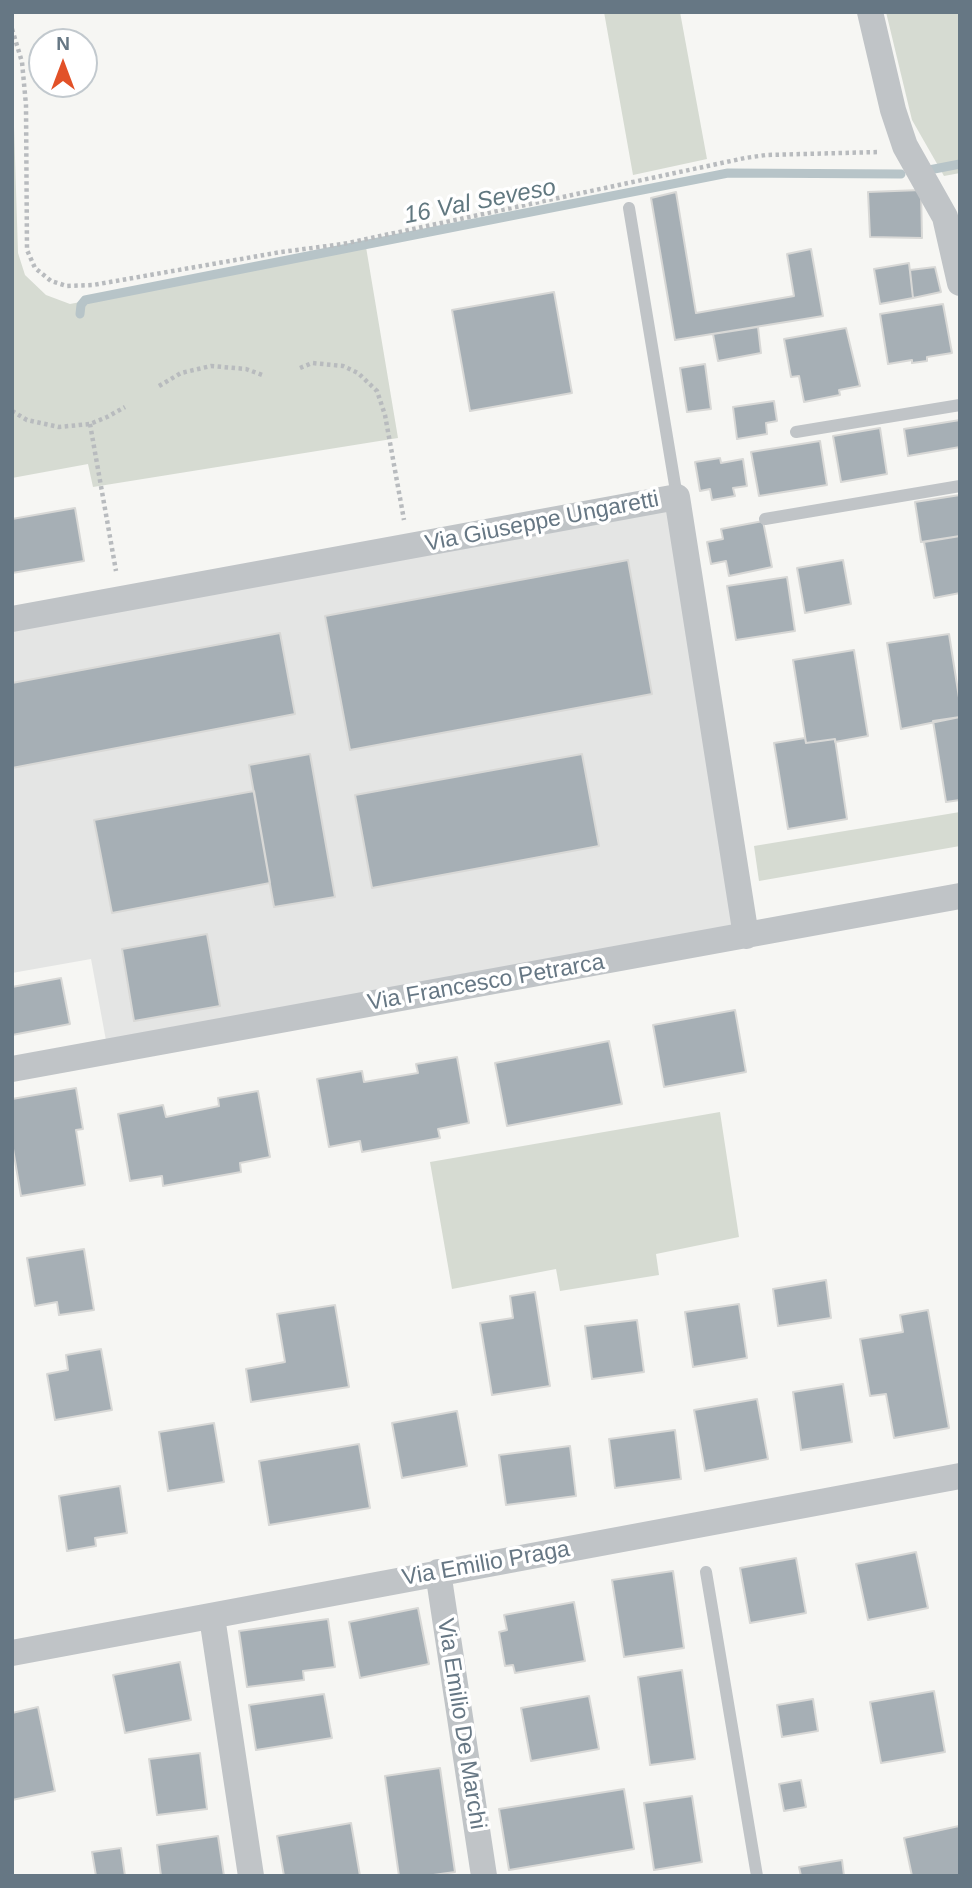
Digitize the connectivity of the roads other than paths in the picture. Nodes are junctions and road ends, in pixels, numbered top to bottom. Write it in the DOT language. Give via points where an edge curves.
graph roads {
  1 [pos="870,12"];
  2 [pos="629,208"];
  3 [pos="960,283"];
  4 [pos="960,405"];
  5 [pos="796,432"];
  6 [pos="960,486"];
  7 [pos="677,497"];
  8 [pos="765,519"];
  9 [pos="12,619"];
  10 [pos="960,896"];
  11 [pos="746,936"];
  12 [pos="12,1069"];
  13 [pos="960,1476"];
  14 [pos="438,1572"];
  15 [pos="706,1572"];
  16 [pos="212,1616"];
  17 [pos="12,1653"];
  18 [pos="251,1876"];
  19 [pos="484,1876"];
  20 [pos="757,1876"];
  1 -- 3 [label="street" via="893,110 905,146 945,217"];
  2 -- 7 [label="lane"];
  4 -- 5 [label="lane"];
  6 -- 8 [label="lane"];
  7 -- 9 [label="street, Via Giuseppe Ungaretti"];
  7 -- 11 [label="street, Via Giuseppe Ungaretti"];
  10 -- 11 [label="street, Via Francesco Petrarca"];
  11 -- 12 [label="street, Via Francesco Petrarca"];
  13 -- 14 [label="street, Via Emilio Praga"];
  14 -- 16 [label="street, Via Emilio Praga"];
  14 -- 19 [label="street, Via Emilio De Marchi"];
  15 -- 20 [label="lane"];
  16 -- 17 [label="street, Via Emilio Praga"];
  16 -- 18 [label="street"];
}
